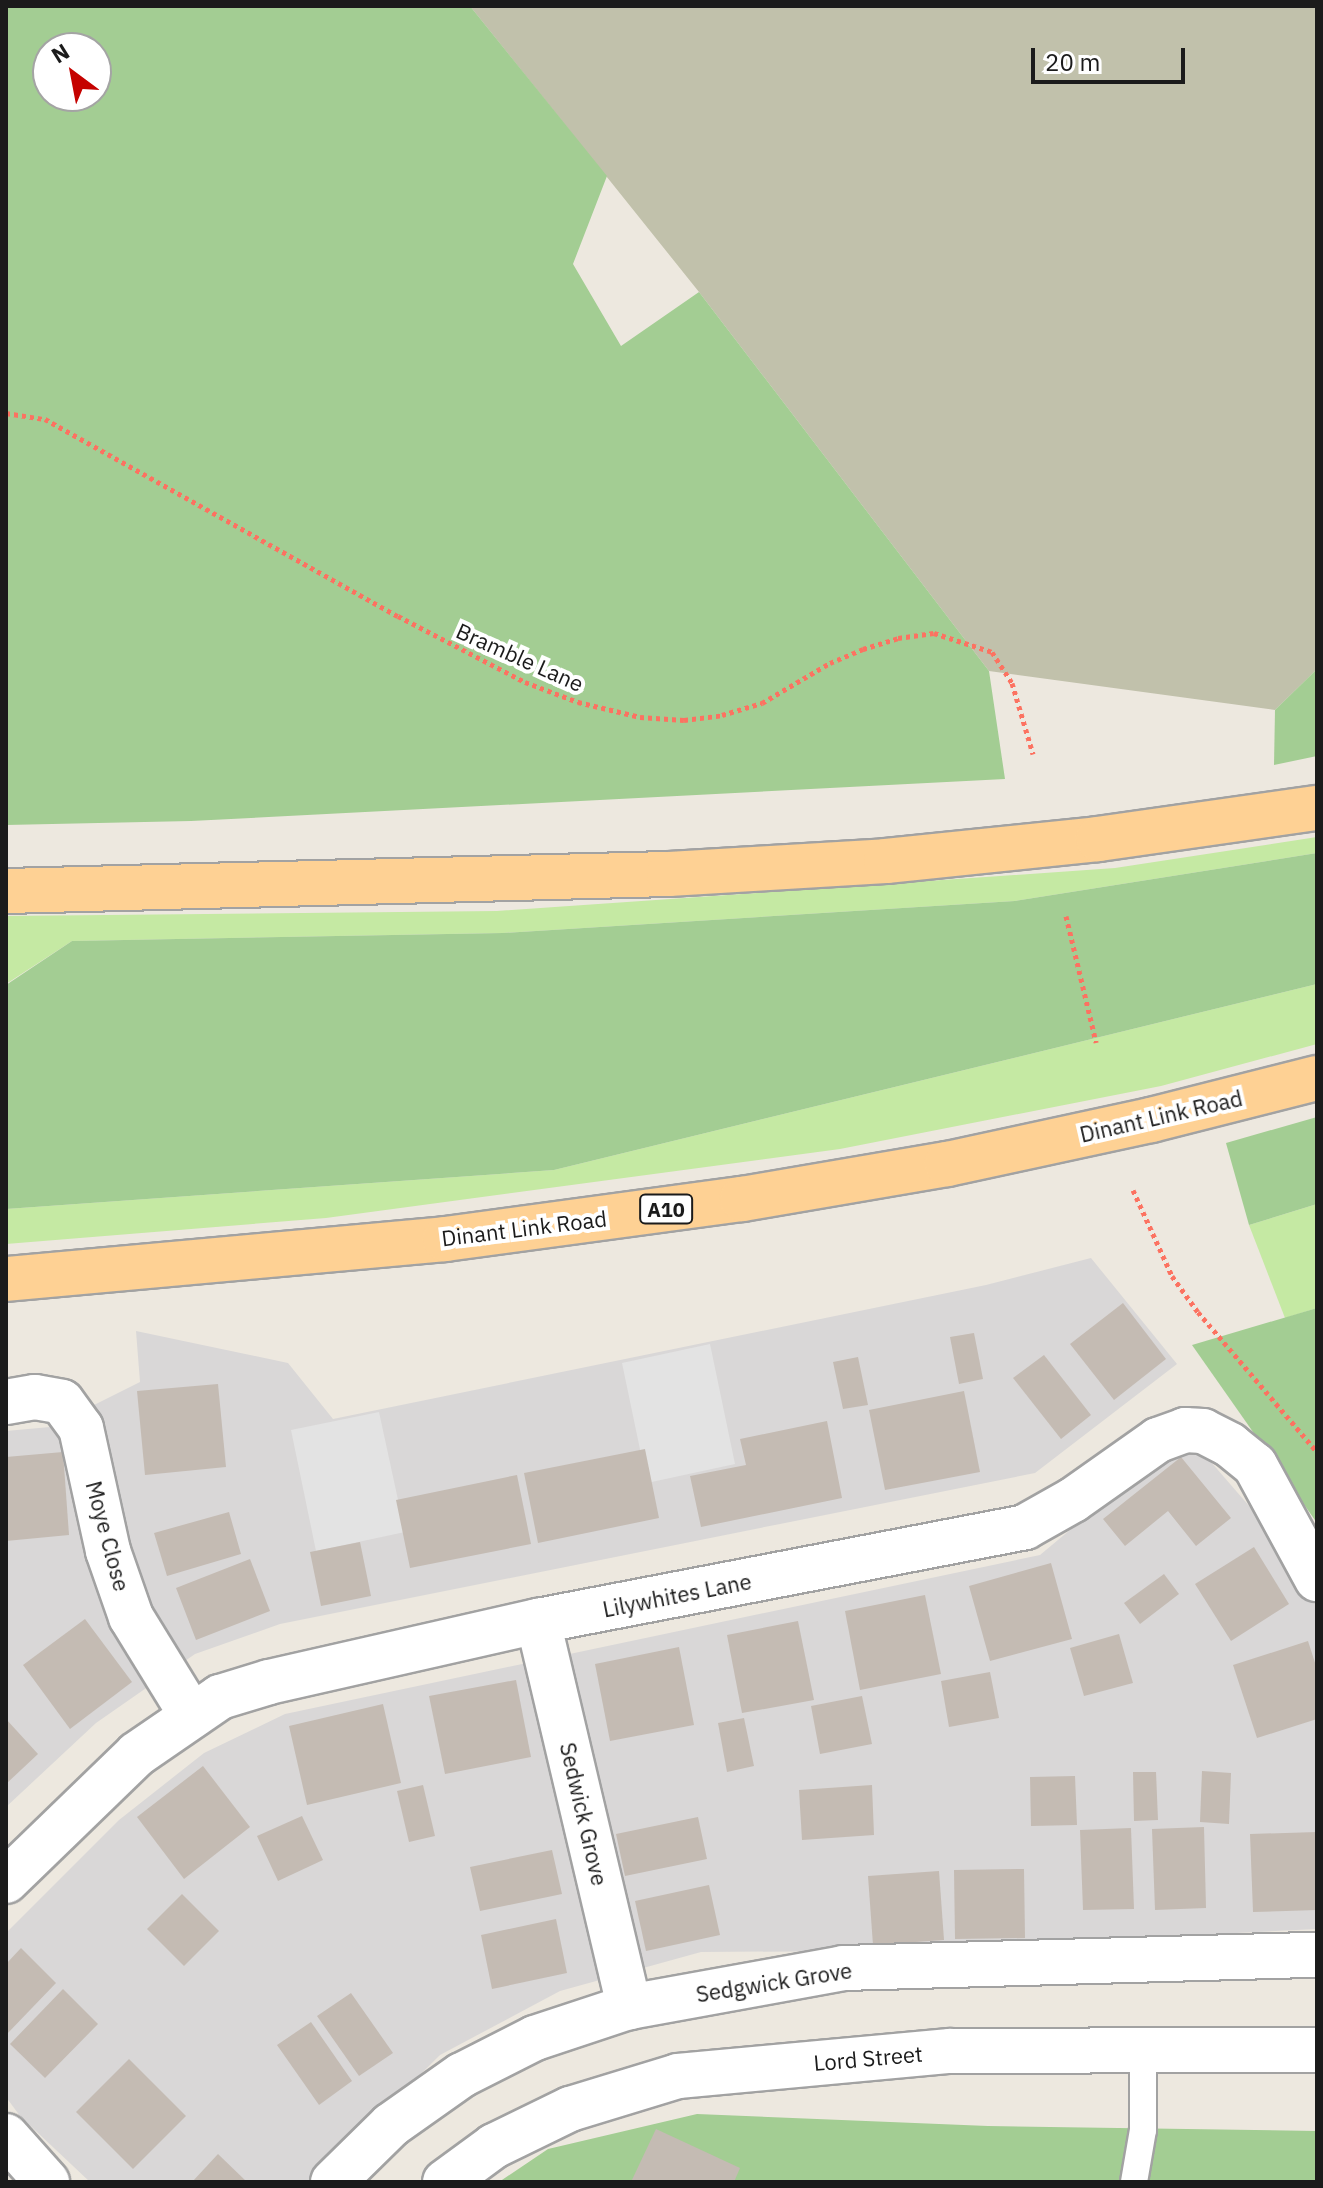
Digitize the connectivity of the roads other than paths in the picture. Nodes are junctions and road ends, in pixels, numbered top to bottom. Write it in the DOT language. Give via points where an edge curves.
graph roads {
  1 [pos="1317,808"];
  2 [pos="6,891"];
  3 [pos="1317,1078"];
  4 [pos="6,1279"];
  5 [pos="6,1402"];
  6 [pos="1317,1579"];
  7 [pos="538,1621"];
  8 [pos="192,1716"];
  9 [pos="6,1881"];
  10 [pos="1317,1955"];
  11 [pos="629,2007"];
  12 [pos="1143,2049"];
  13 [pos="1317,2050"];
  14 [pos="6,2136"];
  15 [pos="47,2182"];
  16 [pos="333,2182"];
  17 [pos="445,2182"];
  18 [pos="1134,2182"];
  1 -- 2 [label="main road" via="992,850 700,873"];
  3 -- 4 [label="main road, Dinant Link Road / A10" via="947,1164 742,1199 445,1239"];
  5 -- 8 [label="street, Moye Close" via="35,1397 62,1402 81,1428 108,1551 131,1617"];
  6 -- 7 [label="street, Lilywhites Lane" via="1255,1465 1203,1431 1185,1430 1158,1440 1025,1527"];
  7 -- 8 [label="street, Lilywhites Lane" via="269,1682 220,1697"];
  7 -- 11 [label="street, Sedwick Grove"];
  8 -- 9 [label="street, Lilywhites Lane" via="137,1754"];
  10 -- 11 [label="street, Sedgwick Grove" via="843,1968"];
  11 -- 16 [label="street, Sedgwick Grove" via="535,2038 462,2075 391,2125"];
  12 -- 13 [label="street, Lord Street"];
  12 -- 17 [label="street, Lord Street" via="950,2051 678,2076 570,2109 494,2146"];
  12 -- 18 [label="lane" via="1143,2130"];
  14 -- 15 [label="street"];
}
